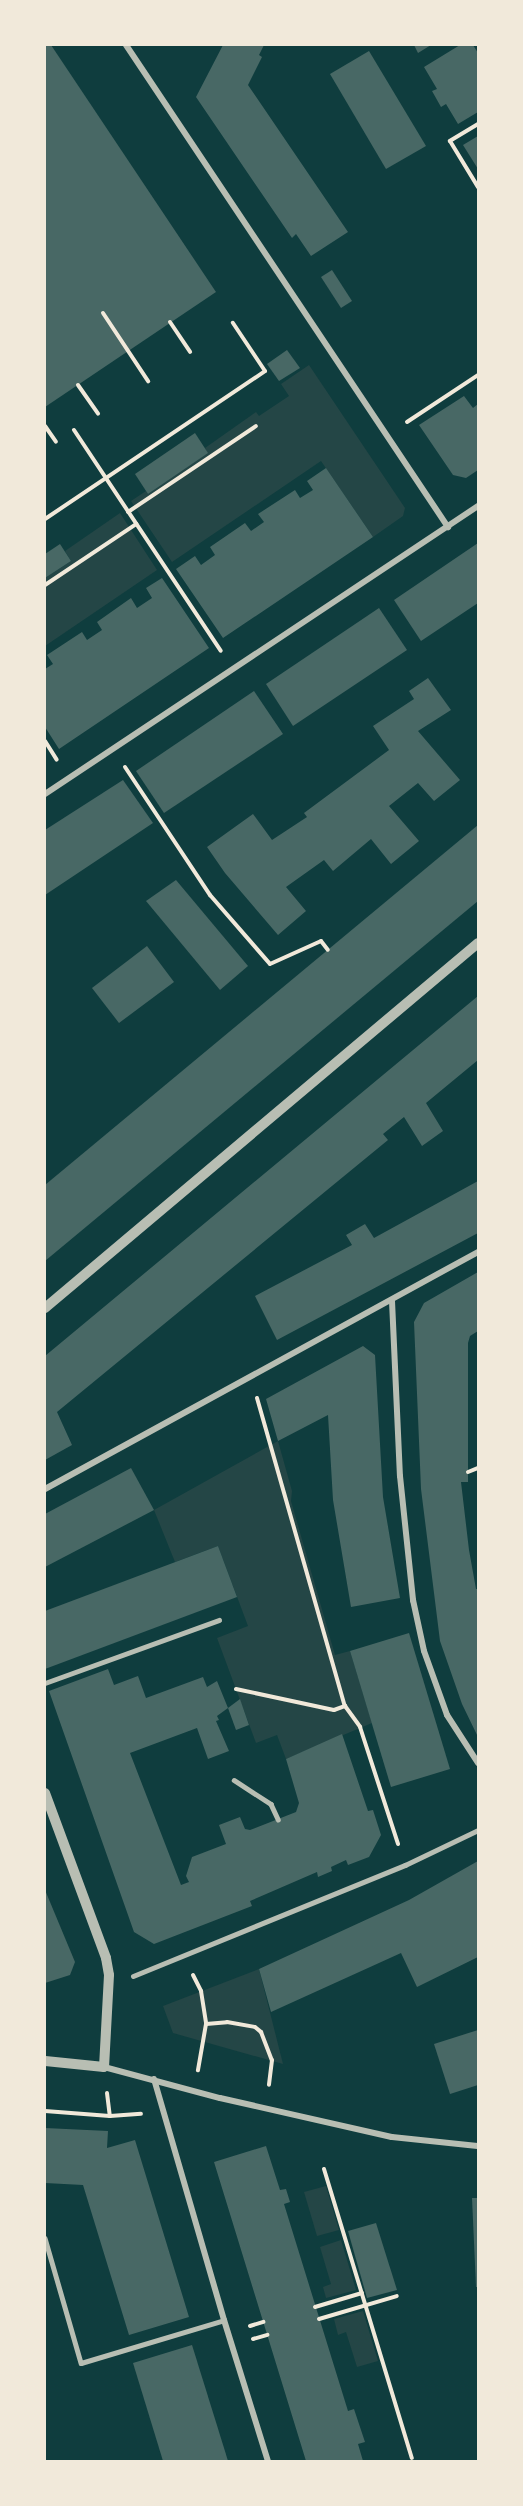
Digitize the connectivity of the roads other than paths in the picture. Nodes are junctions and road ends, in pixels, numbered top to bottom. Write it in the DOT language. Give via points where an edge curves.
graph roads {
  1 [pos="126,45"];
  2 [pos="478,506"];
  3 [pos="448,526"];
  4 [pos="45,794"];
  5 [pos="478,944"];
  6 [pos="478,1252"];
  7 [pos="392,1301"];
  8 [pos="45,1308"];
  9 [pos="45,1489"];
  10 [pos="219,1620"];
  11 [pos="45,1683"];
  12 [pos="478,1763"];
  13 [pos="234,1780"];
  14 [pos="45,1793"];
  15 [pos="278,1819"];
  16 [pos="478,1830"];
  17 [pos="133,1976"];
  18 [pos="45,2061"];
  19 [pos="104,2067"];
  20 [pos="154,2079"];
  21 [pos="478,2146"];
  22 [pos="45,2238"];
  23 [pos="224,2320"];
  24 [pos="268,2461"];
  1 -- 3 [label="street"];
  2 -- 3 [label="street"];
  3 -- 4 [label="street"];
  5 -- 8 [label="street"];
  6 -- 7 [label="street"];
  7 -- 9 [label="street"];
  7 -- 12 [label="street" via="400,1476 413,1600 424,1651 447,1715"];
  10 -- 11 [label="lane"];
  13 -- 15 [label="lane" via="271,1804"];
  14 -- 19 [label="street" via="106,1958 109,1975"];
  16 -- 17 [label="street" via="405,1865"];
  18 -- 19 [label="street"];
  19 -- 20 [label="street"];
  20 -- 21 [label="street" via="268,2110 392,2137"];
  20 -- 23 [label="street"];
  22 -- 23 [label="lane" via="81,2363"];
  23 -- 24 [label="street"];
}
